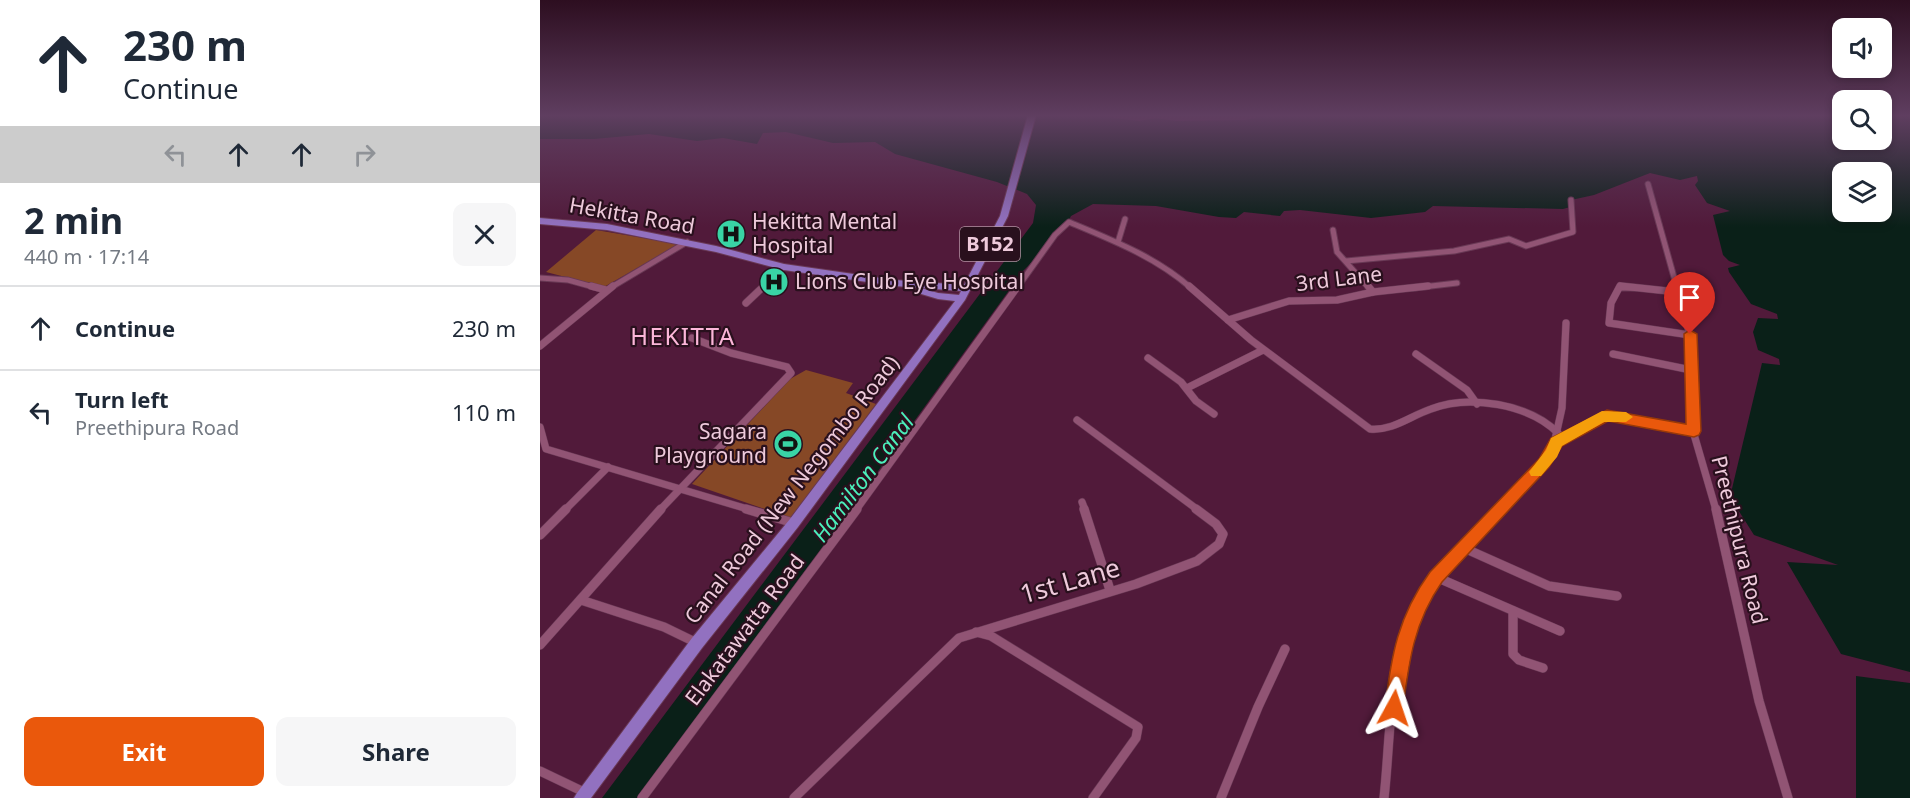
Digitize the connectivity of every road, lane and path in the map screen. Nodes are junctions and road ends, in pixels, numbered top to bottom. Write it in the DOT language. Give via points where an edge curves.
graph roads {
  1 [pos="1023,152"];
  2 [pos="1648,184"];
  3 [pos="1571,200"];
  4 [pos="1125,219"];
  5 [pos="540,221"];
  6 [pos="1333,230"];
  7 [pos="687,242"];
  8 [pos="1118,242"];
  9 [pos="1346,261"];
  10 [pos="784,267"];
  11 [pos="540,278"];
  12 [pos="1457,283"];
  13 [pos="606,291"];
  14 [pos="1373,292"];
  15 [pos="1677,292"];
  16 [pos="965,293"];
  17 [pos="746,303"];
  18 [pos="1228,320"];
  19 [pos="1566,322"];
  20 [pos="1690,334"];
  21 [pos="692,338"];
  22 [pos="540,346"];
  23 [pos="1263,350"];
  24 [pos="1416,354"];
  25 [pos="1613,354"];
  26 [pos="1148,358"];
  27 [pos="1691,370"];
  28 [pos="1187,388"];
  29 [pos="1477,404"];
  30 [pos="1214,414"];
  31 [pos="1077,420"];
  32 [pos="540,427"];
  33 [pos="1694,431"];
  34 [pos="1557,438"];
  35 [pos="543,449"];
  36 [pos="608,467"];
  37 [pos="680,488"];
  38 [pos="1082,502"];
  39 [pos="794,523"];
  40 [pos="540,535"];
  41 [pos="1464,548"];
  42 [pos="1436,577"];
  43 [pos="1110,590"];
  44 [pos="1617,596"];
  45 [pos="581,600"];
  46 [pos="1513,611"];
  47 [pos="1560,631"];
  48 [pos="974,632"];
  49 [pos="697,643"];
  50 [pos="540,645"];
  51 [pos="1285,649"];
  52 [pos="1543,668"];
  53 [pos="540,771"];
  54 [pos="584,795"];
  55 [pos="642,798"];
  56 [pos="794,798"];
  57 [pos="1093,798"];
  58 [pos="1222,798"];
  59 [pos="1384,798"];
  60 [pos="1788,798"];
  1 -- 16 [label="main road, Canal Road (New Negombo Road) / B152" via="1000,226"];
  2 -- 15 [label="street, Preethipura Road"];
  3 -- 9 [label="street" via="1573,232 1552,241 1539,240 1526,246 1509,239 1454,251"];
  4 -- 8 [label="street"];
  5 -- 7 [label="main road, Hekitta Road" via="607,227"];
  6 -- 9 [label="street" via="1336,249"];
  7 -- 10 [label="main road, Hekitta Road"];
  7 -- 13 [label="street"];
  8 -- 18 [label="street" via="1171,270"];
  8 -- 55 [label="street, Elakatawatta Road" via="1069,222 1055,235"];
  9 -- 14 [label="street"];
  10 -- 16 [label="main road, Hekitta Road" via="895,283 938,296"];
  10 -- 17 [label="street"];
  11 -- 13 [label="street" via="568,280"];
  12 -- 14 [label="street, 3rd Lane"];
  13 -- 22 [label="street"];
  14 -- 18 [label="street, 3rd Lane" via="1337,300 1289,301"];
  15 -- 20 [label="street, Preethipura Road"];
  15 -- 20 [label="street" via="1620,286 1611,303 1609,323"];
  16 -- 39 [label="main road, Canal Road (New Negombo Road) / B152"];
  18 -- 23 [label="street"];
  19 -- 34 [label="street"];
  20 -- 27 [label="street, Preethipura Road"];
  21 -- 37 [label="street" via="730,353 787,367 790,373"];
  23 -- 28 [label="street"];
  23 -- 29 [label="street" via="1370,429 1384,429 1438,406"];
  24 -- 29 [label="street" via="1467,390"];
  25 -- 27 [label="street"];
  26 -- 28 [label="street"];
  27 -- 33 [label="street, Preethipura Road"];
  28 -- 30 [label="street"];
  29 -- 34 [label="street" via="1527,412 1546,421"];
  31 -- 43 [label="street, 1st Lane" via="1216,524 1223,534 1219,544 1197,561"];
  32 -- 35 [label="street"];
  33 -- 34 [label="street" via="1607,415"];
  33 -- 60 [label="street, Preethipura Road" via="1713,495 1759,701"];
  34 -- 41 [label="street" via="1544,463"];
  35 -- 36 [label="street"];
  36 -- 37 [label="street"];
  36 -- 40 [label="street"];
  37 -- 39 [label="street"];
  37 -- 45 [label="street"];
  38 -- 43 [label="street"];
  39 -- 49 [label="main road, Canal Road (New Negombo Road) / B152"];
  41 -- 42 [label="street"];
  41 -- 44 [label="street" via="1549,586"];
  42 -- 46 [label="street"];
  42 -- 59 [label="street" via="1417,607 1397,666"];
  43 -- 48 [label="street, 1st Lane"];
  45 -- 49 [label="street" via="664,627"];
  45 -- 50 [label="street"];
  46 -- 47 [label="street"];
  46 -- 52 [label="street" via="1514,654 1519,660"];
  48 -- 56 [label="street, 1st Lane" via="959,638"];
  48 -- 57 [label="street" via="990,636 1137,727 1132,744"];
  49 -- 54 [label="main road, Canal Road (New Negombo Road) / B152"];
  51 -- 58 [label="street"];
  53 -- 54 [label="street"];
}
